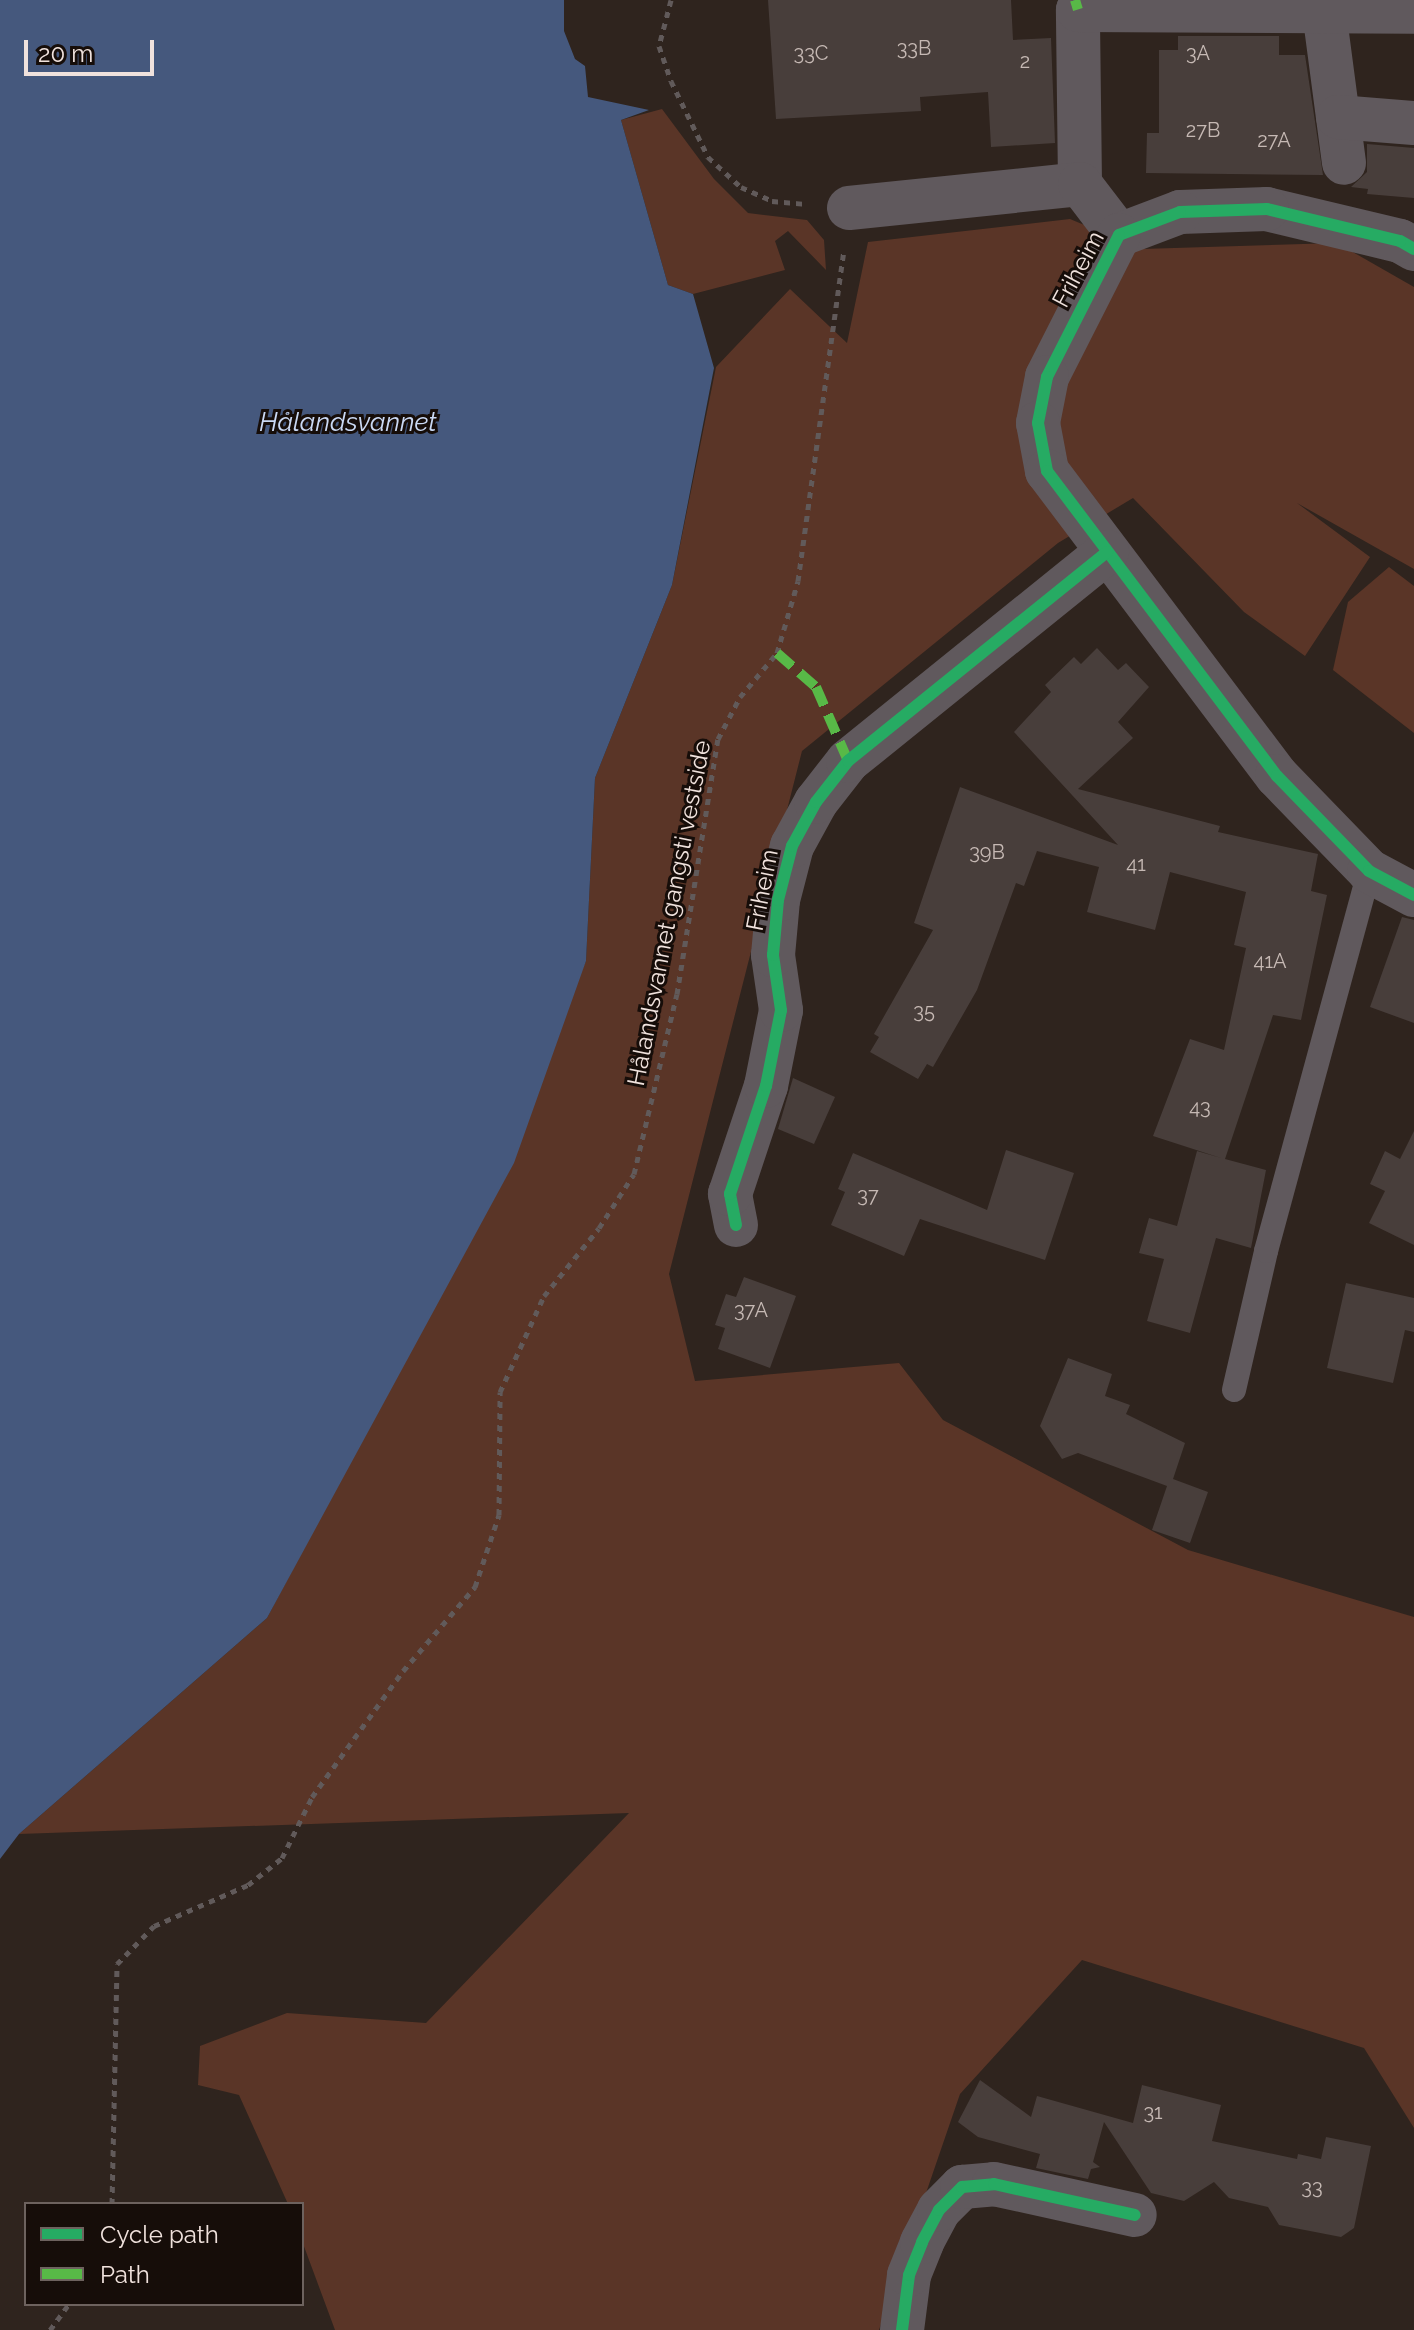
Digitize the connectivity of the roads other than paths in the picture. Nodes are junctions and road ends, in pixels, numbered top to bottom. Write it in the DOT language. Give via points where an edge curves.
graph roads {
  1 [pos="1324,11"];
  2 [pos="1414,12"];
  3 [pos="1338,117"];
  4 [pos="1414,123"];
  5 [pos="1344,163"];
  6 [pos="1080,184"];
  7 [pos="849,208"];
  8 [pos="1119,235"];
  9 [pos="1414,249"];
  10 [pos="1107,552"];
  11 [pos="1369,871"];
  12 [pos="1414,895"];
  13 [pos="736,1225"];
  14 [pos="1234,1390"];
  15 [pos="1135,2215"];
  16 [pos="902,2330"];
  1 -- 2 [label="street"];
  1 -- 3 [label="street"];
  1 -- 6 [label="street" via="1078,10"];
  3 -- 4 [label="street"];
  3 -- 5 [label="street"];
  6 -- 7 [label="street"];
  6 -- 8 [label="street, Friheim"];
  8 -- 9 [label="street, Friheim" via="1180,212 1267,209 1400,241"];
  8 -- 10 [label="street, Friheim" via="1047,377 1038,423 1047,471"];
  10 -- 11 [label="street, Friheim" via="1277,776"];
  10 -- 13 [label="street, Friheim" via="848,761 798,835 778,900 773,955 781,1010 776,1049 730,1194"];
  11 -- 12 [label="street, Friheim"];
  11 -- 14 [label="lane" via="1266,1251"];
  15 -- 16 [label="street" via="994,2184 962,2187 939,2210 922,2242 909,2275"];
}
